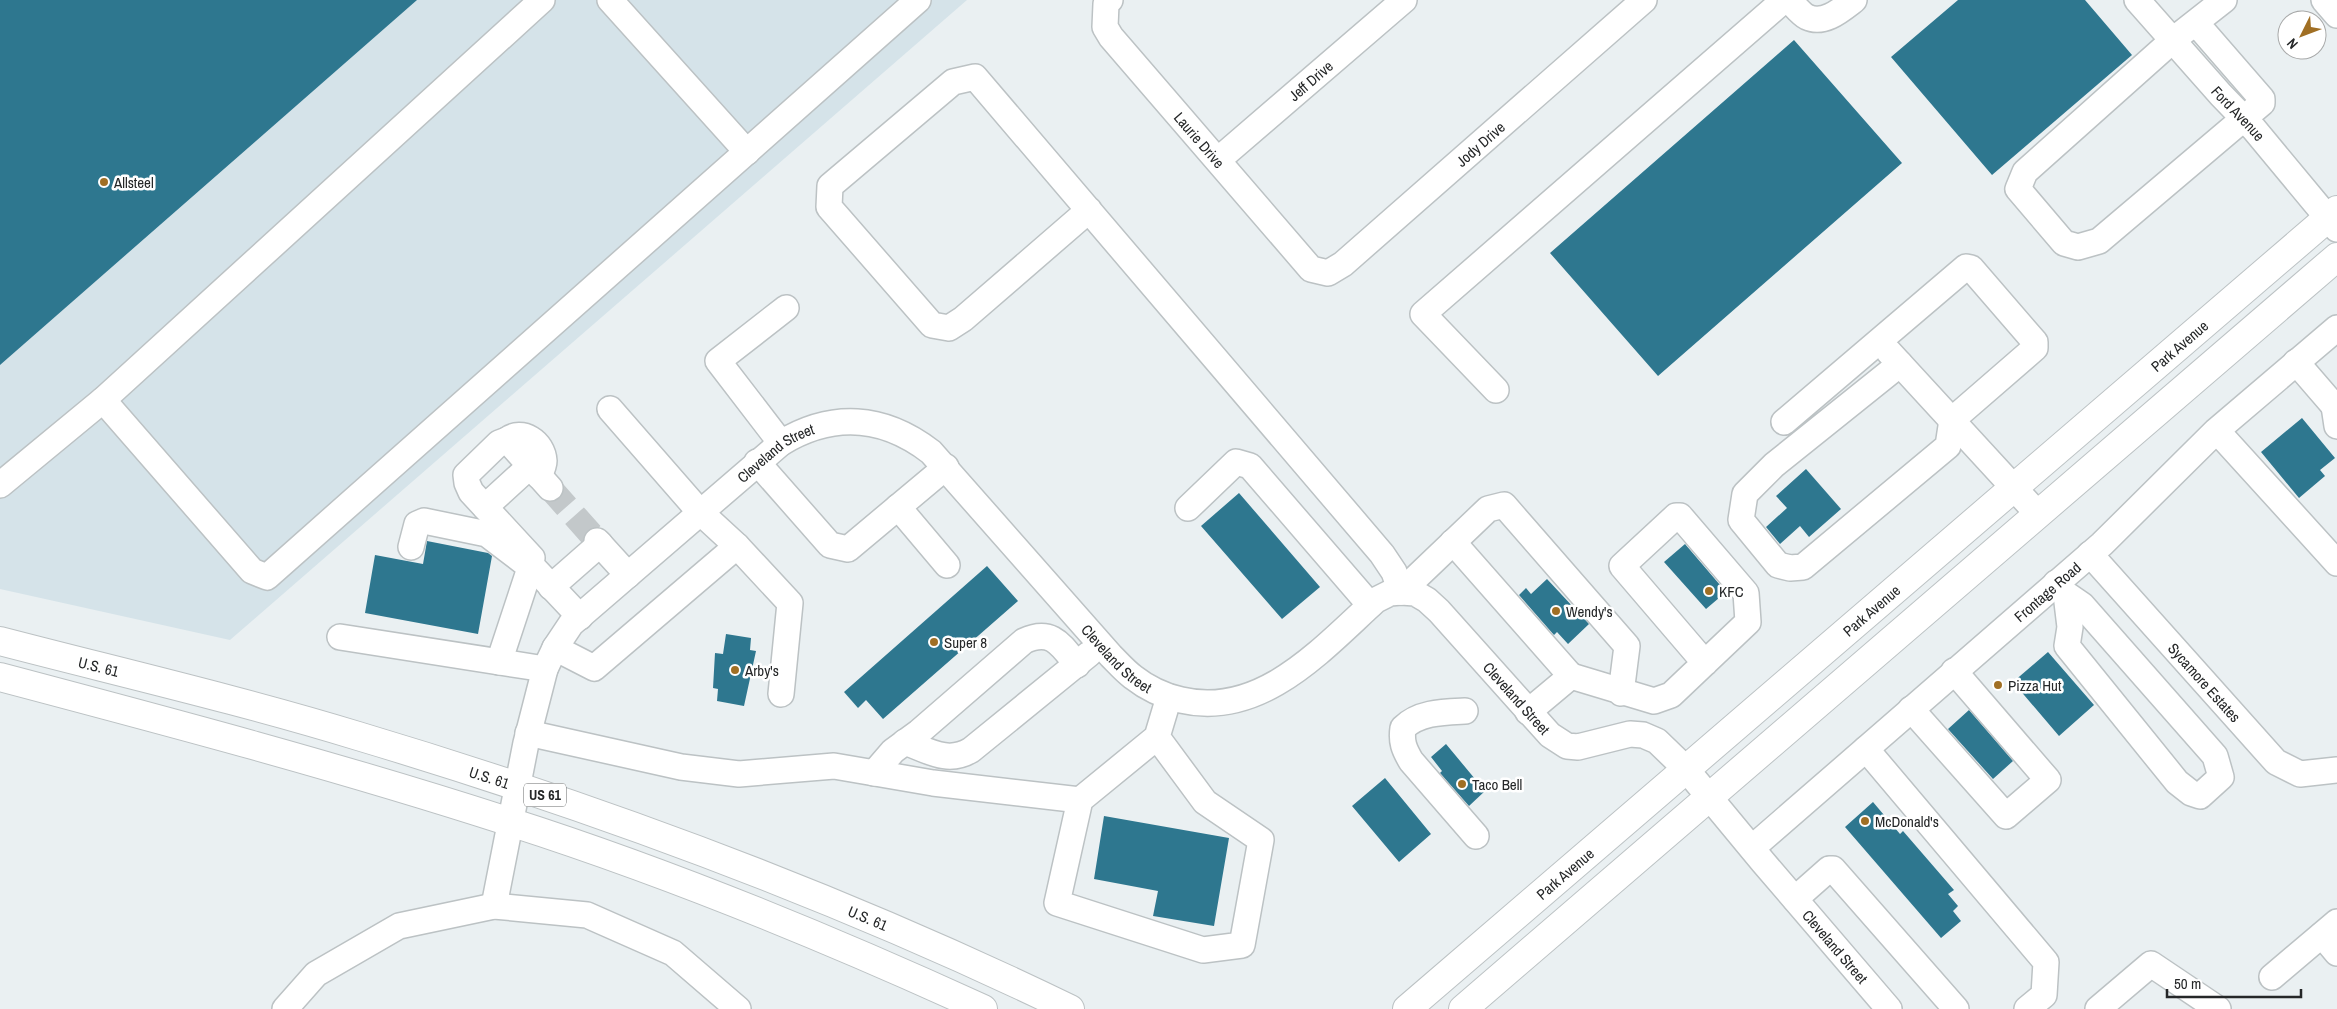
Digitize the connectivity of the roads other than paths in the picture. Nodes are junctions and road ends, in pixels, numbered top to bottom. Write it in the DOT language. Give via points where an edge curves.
graph roads {
  1 [pos="542,0"];
  2 [pos="610,0"];
  3 [pos="918,0"];
  4 [pos="1404,0"];
  5 [pos="1644,0"];
  6 [pos="1784,0"];
  7 [pos="1790,0"];
  8 [pos="1854,0"];
  9 [pos="2138,0"];
  10 [pos="2224,0"];
  11 [pos="2324,0"];
  12 [pos="1108,2"];
  13 [pos="2337,15"];
  14 [pos="2196,23"];
  15 [pos="2173,40"];
  16 [pos="2244,119"];
  17 [pos="747,152"];
  18 [pos="1218,160"];
  19 [pos="1089,210"];
  20 [pos="2334,219"];
  21 [pos="2337,257"];
  22 [pos="1311,269"];
  23 [pos="786,308"];
  24 [pos="2337,328"];
  25 [pos="1879,341"];
  26 [pos="2296,362"];
  27 [pos="1900,364"];
  28 [pos="1496,390"];
  29 [pos="103,400"];
  30 [pos="610,410"];
  31 [pos="2336,412"];
  32 [pos="1952,420"];
  33 [pos="1784,422"];
  34 [pos="2217,431"];
  35 [pos="780,443"];
  36 [pos="757,462"];
  37 [pos="946,467"];
  38 [pos="0,485"];
  39 [pos="2015,487"];
  40 [pos="485,507"];
  41 [pos="898,507"];
  42 [pos="1188,508"];
  43 [pos="699,511"];
  44 [pos="2038,514"];
  45 [pos="1454,542"];
  46 [pos="737,546"];
  47 [pos="411,547"];
  48 [pos="2332,547"];
  49 [pos="2090,554"];
  50 [pos="531,565"];
  51 [pos="947,565"];
  52 [pos="628,575"];
  53 [pos="551,587"];
  54 [pos="2061,589"];
  55 [pos="1400,592"];
  56 [pos="1370,605"];
  57 [pos="580,617"];
  58 [pos="340,637"];
  59 [pos="0,640"];
  60 [pos="1101,644"];
  61 [pos="550,658"];
  62 [pos="499,662"];
  63 [pos="1705,662"];
  64 [pos="1077,665"];
  65 [pos="1954,671"];
  66 [pos="1571,676"];
  67 [pos="0,677"];
  68 [pos="1621,693"];
  69 [pos="781,694"];
  70 [pos="1169,697"];
  71 [pos="1911,709"];
  72 [pos="1465,711"];
  73 [pos="1528,712"];
  74 [pos="528,733"];
  75 [pos="1157,738"];
  76 [pos="906,742"];
  77 [pos="1866,749"];
  78 [pos="1686,768"];
  79 [pos="2337,770"];
  80 [pos="874,773"];
  81 [pos="517,785"];
  82 [pos="1709,797"];
  83 [pos="1080,800"];
  84 [pos="509,822"];
  85 [pos="1476,836"];
  86 [pos="1752,848"];
  87 [pos="1795,899"];
  88 [pos="494,906"];
  89 [pos="2332,937"];
  90 [pos="2272,977"];
  91 [pos="2036,1002"];
  92 [pos="285,1009"];
  93 [pos="738,1009"];
  94 [pos="983,1009"];
  95 [pos="1070,1009"];
  96 [pos="1407,1009"];
  97 [pos="1463,1009"];
  98 [pos="1889,1009"];
  99 [pos="1956,1009"];
  100 [pos="2098,1009"];
  101 [pos="2218,1009"];
  1 -- 29 [label="street"];
  2 -- 17 [label="street"];
  3 -- 17 [label="street"];
  4 -- 18 [label="street, Jeff Drive"];
  5 -- 22 [label="street, Jody Drive" via="1343,264 1328,273"];
  6 -- 28 [label="street" via="1423,314"];
  7 -- 8 [label="street" via="1806,16 1822,19 1837,14"];
  9 -- 15 [label="street, Ford Avenue"];
  10 -- 14 [label="street"];
  11 -- 13 [label="street"];
  12 -- 18 [label="street, Laurie Drive" via="1105,26 1110,37"];
  14 -- 15 [label="street"];
  14 -- 16 [label="street" via="2262,99 2262,103"];
  15 -- 16 [label="street, Ford Avenue"];
  15 -- 16 [label="street" via="2025,172 2018,189 2064,242 2078,247 2099,241"];
  16 -- 20 [label="street, Ford Avenue"];
  17 -- 29 [label="street" via="267,576 252,571"];
  18 -- 22 [label="street, Laurie Drive"];
  19 -- 19 [label="street" via="964,319 949,328 932,325 830,207 830,186 953,82 975,77"];
  19 -- 55 [label="street" via="1382,554 1394,572"];
  20 -- 39 [label="main road, Park Avenue"];
  21 -- 44 [label="main road"];
  23 -- 35 [label="street" via="718,361"];
  24 -- 26 [label="street, Frontage Road"];
  25 -- 27 [label="street"];
  25 -- 32 [label="street" via="1966,267 1972,268 2036,346"];
  25 -- 33 [label="street"];
  26 -- 31 [label="street"];
  26 -- 34 [label="street, Frontage Road"];
  27 -- 32 [label="street"];
  27 -- 32 [label="street" via="1774,464 1745,494 1741,520 1778,564 1802,567 1948,446"];
  29 -- 38 [label="street"];
  30 -- 43 [label="street"];
  32 -- 39 [label="street"];
  34 -- 48 [label="street"];
  34 -- 49 [label="street, Frontage Road"];
  35 -- 36 [label="street, Cleveland Street"];
  35 -- 37 [label="street, Cleveland Street" via="821,424 863,422 914,438"];
  36 -- 41 [label="street" via="830,545 848,549"];
  36 -- 43 [label="street, Cleveland Street"];
  37 -- 41 [label="street"];
  37 -- 60 [label="street, Cleveland Street"];
  39 -- 44 [label="street"];
  39 -- 78 [label="main road, Park Avenue"];
  40 -- 40 [label="street" via="472,492 466,475 499,443 507,440 540,477"];
  40 -- 50 [label="street" via="532,558"];
  41 -- 51 [label="street"];
  42 -- 56 [label="street" via="1236,462 1250,466"];
  43 -- 46 [label="street"];
  43 -- 52 [label="street, Cleveland Street"];
  44 -- 82 [label="main road"];
  45 -- 55 [label="street"];
  45 -- 66 [label="street"];
  45 -- 68 [label="street" via="1488,509 1504,504 1627,646"];
  46 -- 61 [label="street" via="594,668"];
  46 -- 69 [label="street" via="790,604"];
  47 -- 50 [label="street" via="417,524 424,521 487,534"];
  49 -- 54 [label="street, Frontage Road"];
  49 -- 79 [label="street, Sycamore Estates" via="2276,762 2300,774"];
  50 -- 53 [label="street"];
  50 -- 62 [label="street"];
  52 -- 53 [label="street" via="599,542"];
  52 -- 57 [label="street, Cleveland Street"];
  53 -- 57 [label="street"];
  54 -- 54 [label="street" via="2082,605 2215,756 2221,777 2200,796 2177,782 2067,646 2070,626"];
  54 -- 65 [label="street, Frontage Road"];
  55 -- 56 [label="street, Cleveland Street" via="1390,593"];
  55 -- 73 [label="street, Cleveland Street" via="1415,593 1439,611"];
  56 -- 70 [label="street, Cleveland Street" via="1286,677 1258,694 1227,702 1196,702"];
  57 -- 61 [label="street, Cleveland Street"];
  58 -- 62 [label="street"];
  59 -- 81 [label="main road, U.S. 61 / US 61" via="263,709"];
  60 -- 64 [label="street"];
  60 -- 70 [label="street, Cleveland Street" via="1133,678"];
  61 -- 62 [label="street"];
  61 -- 74 [label="street, Cleveland Street"];
  63 -- 63 [label="street" via="1748,622 1746,593 1680,516 1676,516 1622,566"];
  63 -- 68 [label="street" via="1671,695 1654,702"];
  64 -- 76 [label="street" via="959,757 942,756"];
  64 -- 76 [label="street" via="1057,641 1047,637 1029,638"];
  65 -- 71 [label="street, Frontage Road"];
  65 -- 71 [label="street" via="2048,780 2006,816"];
  66 -- 68 [label="street"];
  66 -- 73 [label="street"];
  67 -- 84 [label="main road, US 61" via="259,746"];
  70 -- 75 [label="street"];
  71 -- 77 [label="street, Frontage Road"];
  72 -- 85 [label="street" via="1422,717 1403,728 1402,740 1403,749 1411,761"];
  73 -- 78 [label="street, Cleveland Street" via="1550,735 1567,746 1586,746 1630,734 1643,735 1657,741"];
  74 -- 80 [label="street" via="681,767 739,774 834,766"];
  74 -- 81 [label="street, Cleveland Street"];
  75 -- 83 [label="street"];
  75 -- 83 [label="street" via="1205,802 1261,840 1242,945 1203,950 1057,903"];
  76 -- 80 [label="street" via="893,751"];
  77 -- 86 [label="street, Frontage Road"];
  77 -- 91 [label="street" via="2046,962"];
  78 -- 82 [label="street, Cleveland Street"];
  78 -- 96 [label="main road, Park Avenue"];
  80 -- 83 [label="street"];
  81 -- 84 [label="street, Cleveland Street"];
  81 -- 95 [label="main road, U.S. 61 / US 61" via="717,857 827,901"];
  82 -- 86 [label="street, Cleveland Street"];
  82 -- 97 [label="main road"];
  84 -- 88 [label="street, Cleveland Street"];
  84 -- 94 [label="main road, US 61" via="632,864 787,924"];
  86 -- 87 [label="street, Cleveland Street"];
  87 -- 98 [label="street, Cleveland Street"];
  87 -- 99 [label="street" via="1833,869"];
  88 -- 92 [label="street" via="399,926 316,974"];
  88 -- 93 [label="street" via="596,919 673,953"];
  89 -- 90 [label="street"];
  100 -- 101 [label="street" via="2151,964"];
}
